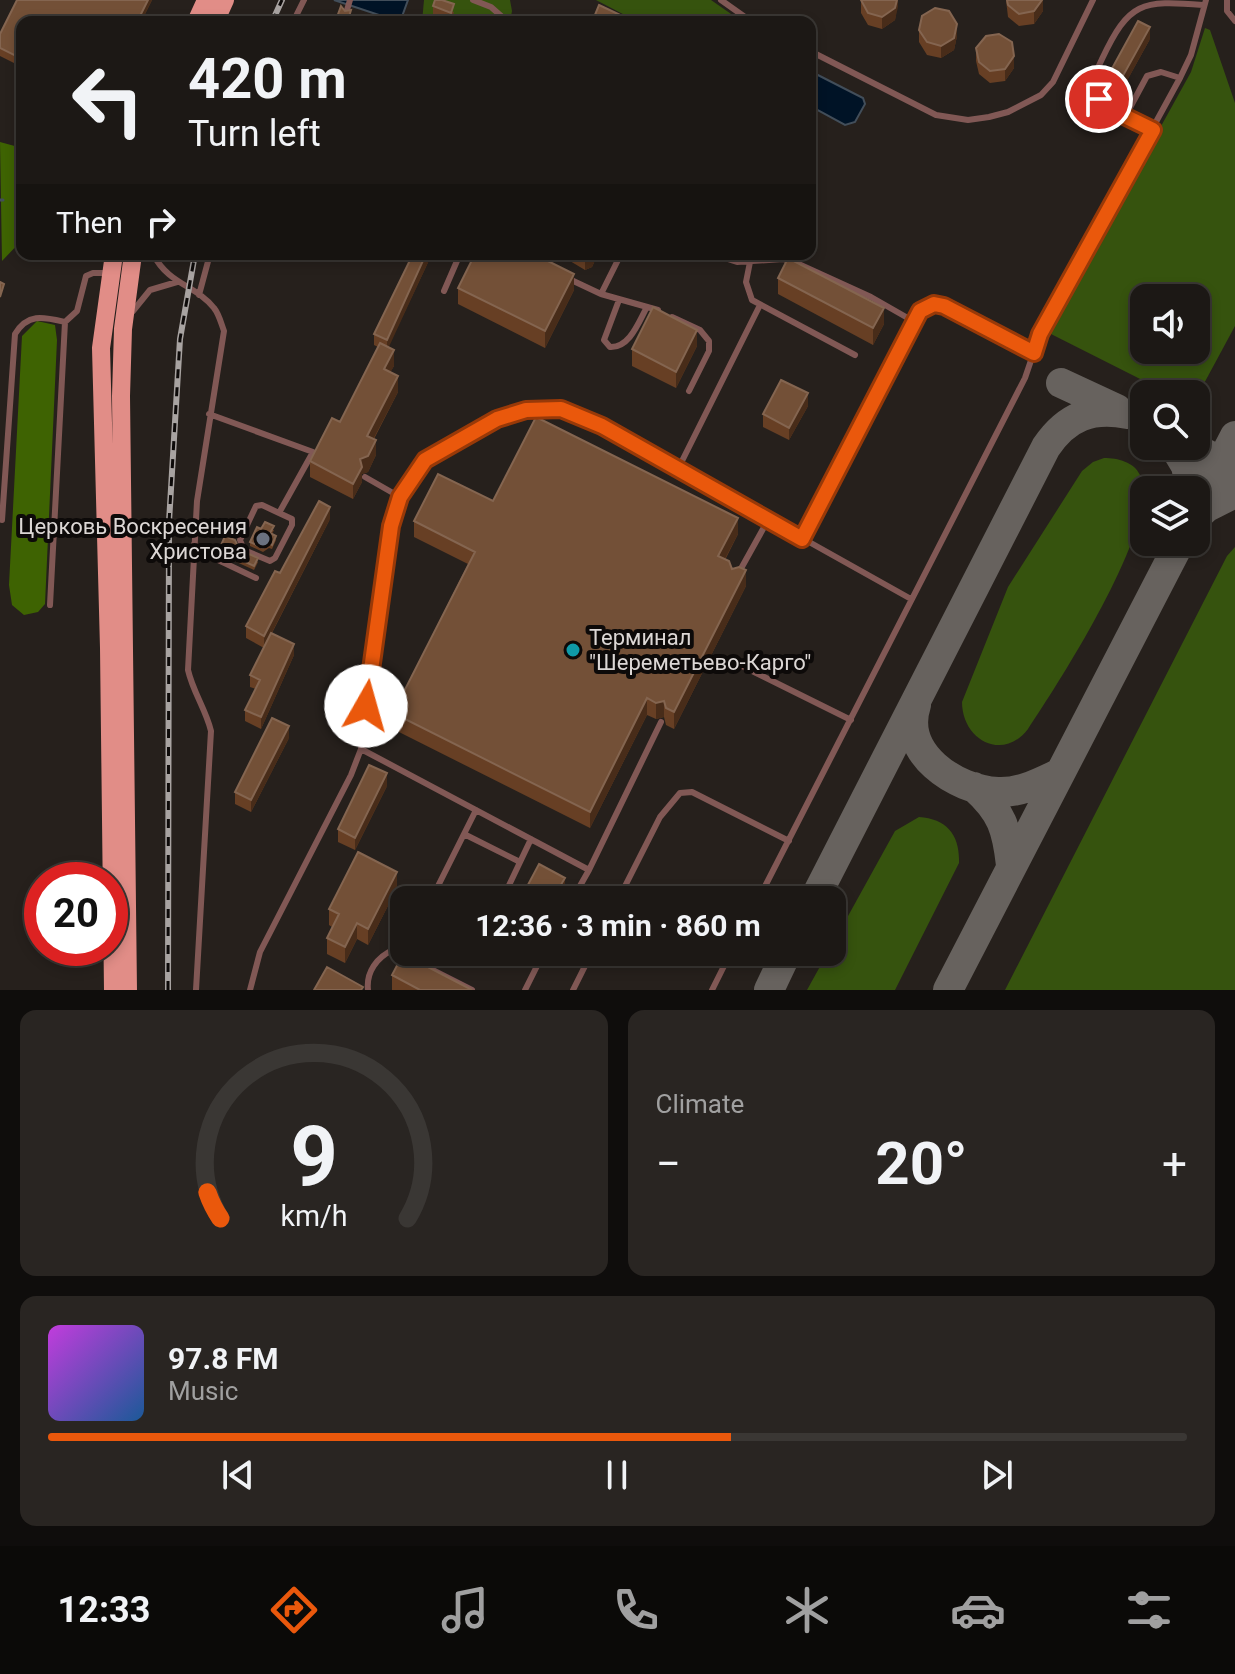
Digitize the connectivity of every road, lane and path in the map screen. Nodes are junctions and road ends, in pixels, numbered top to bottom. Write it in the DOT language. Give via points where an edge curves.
graph roads {
  1 [pos="350,0"];
  2 [pos="473,0"];
  3 [pos="721,0"];
  4 [pos="1093,0"];
  5 [pos="1227,0"];
  6 [pos="1205,3"];
  7 [pos="347,10"];
  8 [pos="501,16"];
  9 [pos="744,16"];
  10 [pos="1235,21"];
  11 [pos="816,54"];
  12 [pos="1180,78"];
  13 [pos="1125,117"];
  14 [pos="1153,130"];
  15 [pos="113,260"];
  16 [pos="132,260"];
  17 [pos="158,260"];
  18 [pos="208,260"];
  19 [pos="457,260"];
  20 [pos="618,260"];
  21 [pos="731,260"];
  22 [pos="750,262"];
  23 [pos="556,272"];
  24 [pos="110,274"];
  25 [pos="177,282"];
  26 [pos="444,291"];
  27 [pos="601,294"];
  28 [pos="199,295"];
  29 [pos="619,300"];
  30 [pos="760,305"];
  31 [pos="647,307"];
  32 [pos="913,321"];
  33 [pos="65,322"];
  34 [pos="123,329"];
  35 [pos="1034,353"];
  36 [pos="855,355"];
  37 [pos="689,391"];
  38 [pos="209,414"];
  39 [pos="313,452"];
  40 [pos="321,455"];
  41 [pos="678,469"];
  42 [pos="365,477"];
  43 [pos="400,497"];
  44 [pos="279,513"];
  45 [pos="2,520"];
  46 [pos="768,520"];
  47 [pos="802,539"];
  48 [pos="194,544"];
  49 [pos="256,578"];
  50 [pos="734,580"];
  51 [pos="911,599"];
  52 [pos="50,605"];
  53 [pos="740,665"];
  54 [pos="851,720"];
  55 [pos="661,722"];
  56 [pos="361,749"];
  57 [pos="476,810"];
  58 [pos="464,834"];
  59 [pos="531,839"];
  60 [pos="789,841"];
  61 [pos="520,862"];
  62 [pos="589,870"];
  63 [pos="438,886"];
  64 [pos="509,886"];
  65 [pos="580,886"];
  66 [pos="625,886"];
  67 [pos="765,886"];
  68 [pos="390,952"];
  69 [pos="428,966"];
  70 [pos="537,966"];
  71 [pos="585,966"];
  72 [pos="724,966"];
  73 [pos="113,990"];
  74 [pos="128,990"];
  75 [pos="196,990"];
  76 [pos="250,990"];
  77 [pos="368,990"];
  78 [pos="472,990"];
  79 [pos="525,990"];
  80 [pos="573,990"];
  81 [pos="712,990"];
  1 -- 7 [label="lane"];
  2 -- 8 [label="lane"];
  3 -- 9 [label="lane"];
  4 -- 11 [label="lane" via="1053,82 1028,103 989,117 936,115"];
  5 -- 10 [label="lane"];
  6 -- 12 [label="lane"];
  6 -- 13 [label="lane" via="1153,2 1126,16 1094,76 1099,99"];
  12 -- 13 [label="lane" via="1161,72 1147,76"];
  12 -- 14 [label="lane"];
  13 -- 14 [label="lane"];
  14 -- 35 [label="lane"];
  15 -- 24 [label="main road"];
  16 -- 34 [label="main road"];
  17 -- 25 [label="lane"];
  18 -- 28 [label="lane"];
  19 -- 26 [label="lane"];
  20 -- 27 [label="lane"];
  21 -- 22 [label="lane"];
  22 -- 30 [label="lane" via="746,282 752,300"];
  22 -- 32 [label="lane" via="792,261"];
  23 -- 27 [label="lane"];
  24 -- 33 [label="lane" via="86,276 77,311"];
  24 -- 73 [label="main road" via="101,348"];
  25 -- 28 [label="lane"];
  25 -- 34 [label="lane" via="150,290"];
  27 -- 29 [label="lane"];
  28 -- 38 [label="lane" via="215,308 224,331"];
  29 -- 31 [label="lane"];
  29 -- 31 [label="lane" via="604,340 610,347 624,342"];
  30 -- 36 [label="lane"];
  30 -- 41 [label="lane"];
  31 -- 37 [label="lane" via="700,330 709,341"];
  32 -- 35 [label="lane" via="934,304"];
  32 -- 47 [label="lane"];
  33 -- 45 [label="lane" via="31,317 15,334"];
  33 -- 52 [label="lane"];
  34 -- 74 [label="main road"];
  35 -- 51 [label="lane"];
  38 -- 39 [label="lane"];
  38 -- 48 [label="lane"];
  39 -- 40 [label="lane"];
  39 -- 44 [label="lane"];
  41 -- 43 [label="lane" via="602,426 561,409 542,408 497,419 441,449 416,470"];
  41 -- 46 [label="lane"];
  42 -- 43 [label="lane"];
  43 -- 56 [label="lane" via="376,618"];
  44 -- 44 [label="lane" via="256,506 240,540 244,550 270,561 275,558 292,525 292,519"];
  46 -- 47 [label="lane"];
  46 -- 50 [label="lane"];
  47 -- 51 [label="lane"];
  48 -- 49 [label="lane"];
  48 -- 75 [label="lane" via="188,670 211,731"];
  51 -- 54 [label="lane"];
  53 -- 54 [label="lane"];
  54 -- 60 [label="lane"];
  55 -- 62 [label="lane"];
  56 -- 57 [label="lane"];
  56 -- 76 [label="lane" via="260,952"];
  57 -- 58 [label="lane"];
  57 -- 59 [label="lane"];
  58 -- 61 [label="lane"];
  58 -- 63 [label="lane"];
  59 -- 61 [label="lane"];
  59 -- 62 [label="lane"];
  60 -- 66 [label="lane" via="692,792 680,793 660,817"];
  60 -- 67 [label="lane"];
  61 -- 64 [label="lane"];
  62 -- 65 [label="lane"];
  68 -- 77 [label="lane" via="369,974"];
  69 -- 78 [label="lane"];
  70 -- 79 [label="lane"];
  71 -- 80 [label="lane"];
  72 -- 81 [label="lane"];
}
